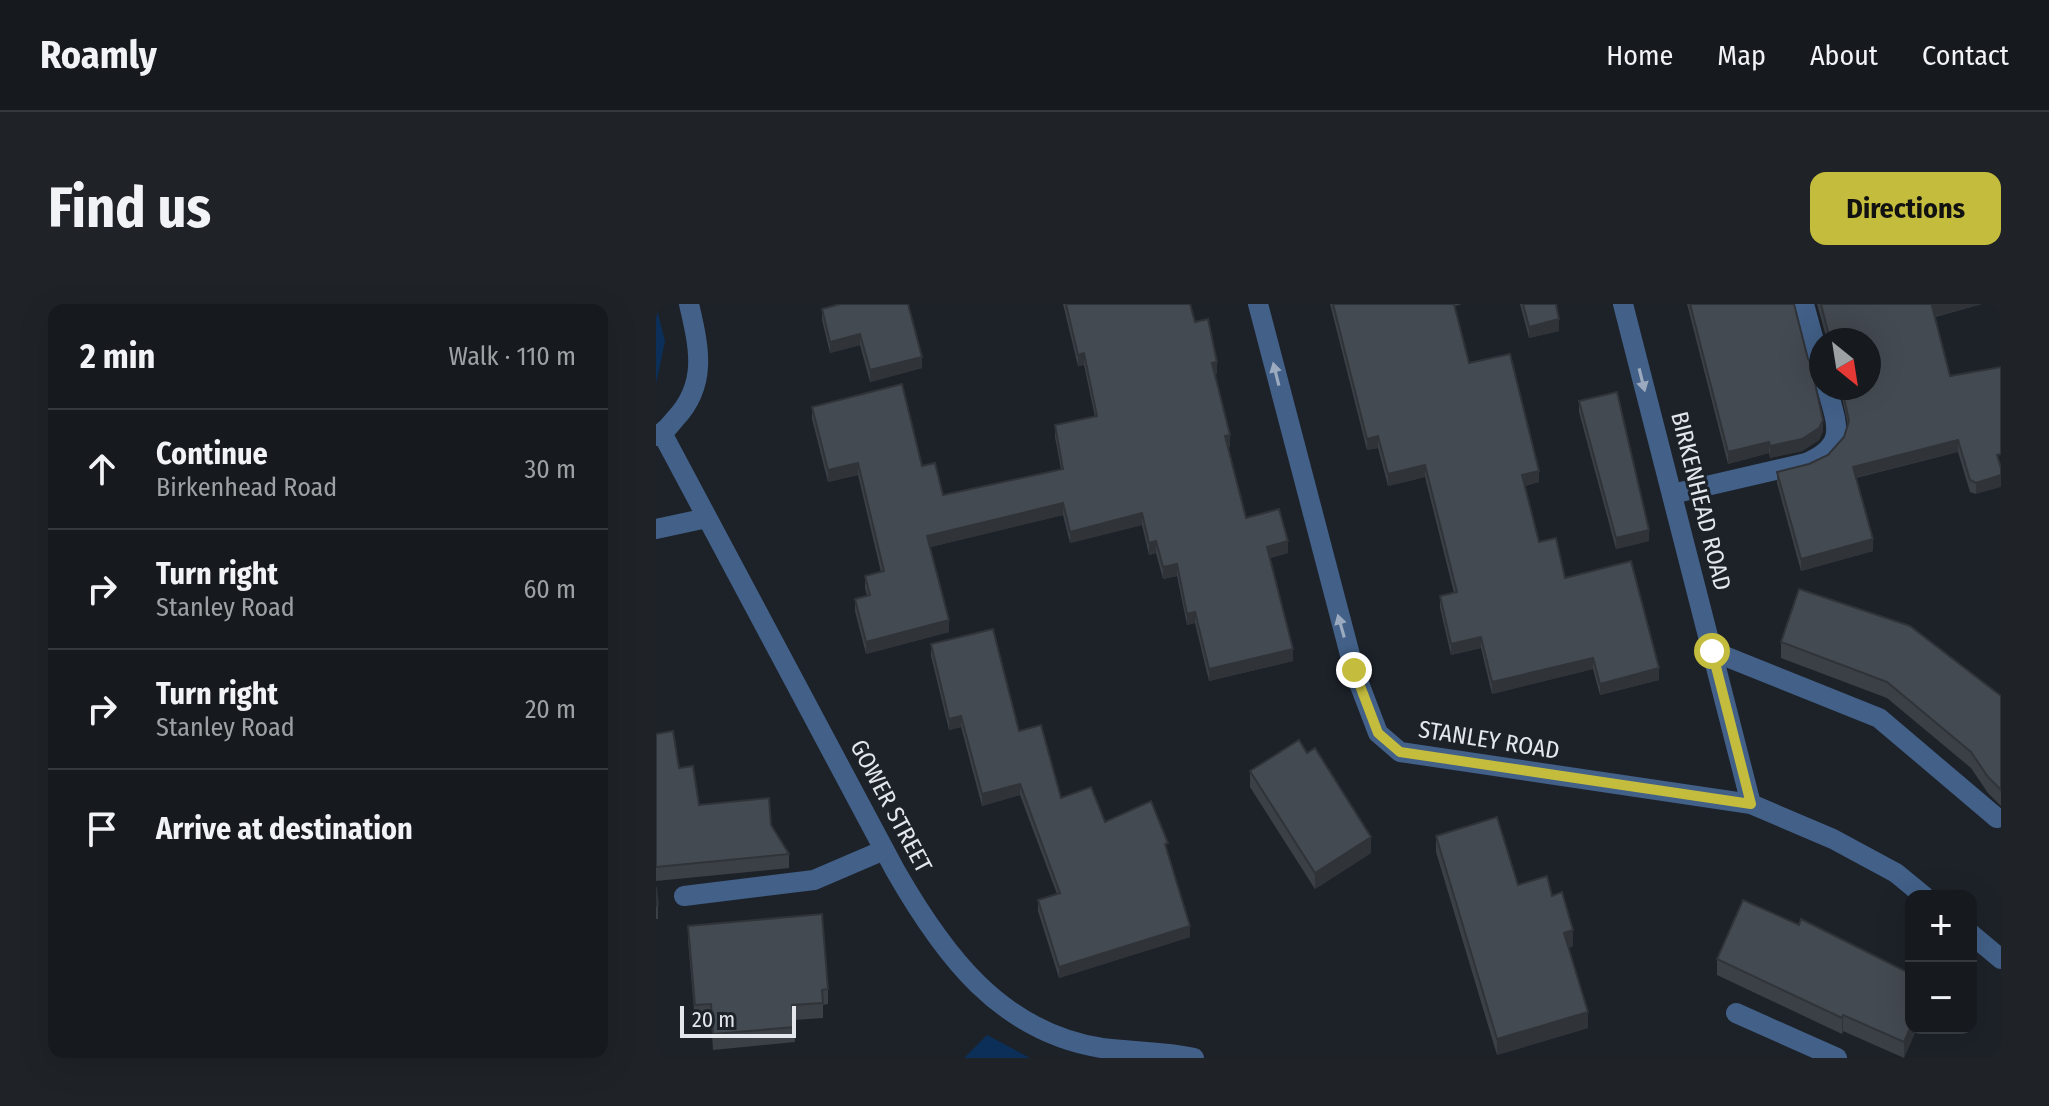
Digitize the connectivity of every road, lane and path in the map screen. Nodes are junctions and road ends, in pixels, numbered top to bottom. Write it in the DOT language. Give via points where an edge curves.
graph roads {
  1 [pos="689,304"];
  2 [pos="1258,304"];
  3 [pos="1623,304"];
  4 [pos="1804,304"];
  5 [pos="1810,328"];
  6 [pos="1830,400"];
  7 [pos="659,434"];
  8 [pos="1672,494"];
  9 [pos="707,518"];
  10 [pos="656,529"];
  11 [pos="1712,651"];
  12 [pos="1751,804"];
  13 [pos="1997,818"];
  14 [pos="884,850"];
  15 [pos="1917,890"];
  16 [pos="684,896"];
  17 [pos="1977,939"];
  18 [pos="2001,959"];
  19 [pos="1736,1013"];
  20 [pos="1194,1058"];
  21 [pos="1837,1058"];
  1 -- 7 [label="street" via="700,350 697,389"];
  12 -- 2 [label="street, STANLEY ROAD, one-way" via="1400,752 1378,733 1338,618"];
  3 -- 8 [label="street, BIRKENHEAD ROAD, one-way"];
  4 -- 5 [label="street"];
  6 -- 8 [label="street" via="1837,434 1826,455"];
  7 -- 9 [label="street, GOWER STREET"];
  8 -- 11 [label="street, BIRKENHEAD ROAD"];
  9 -- 10 [label="street"];
  9 -- 14 [label="street, GOWER STREET"];
  11 -- 12 [label="street, BIRKENHEAD ROAD"];
  11 -- 13 [label="street" via="1879,718"];
  12 -- 15 [label="street, STANLEY ROAD" via="1845,846"];
  14 -- 16 [label="street" via="814,880"];
  14 -- 20 [label="street, GOWER STREET" via="937,937 996,1003 1059,1038"];
  17 -- 18 [label="street"];
  19 -- 21 [label="street"];
}
